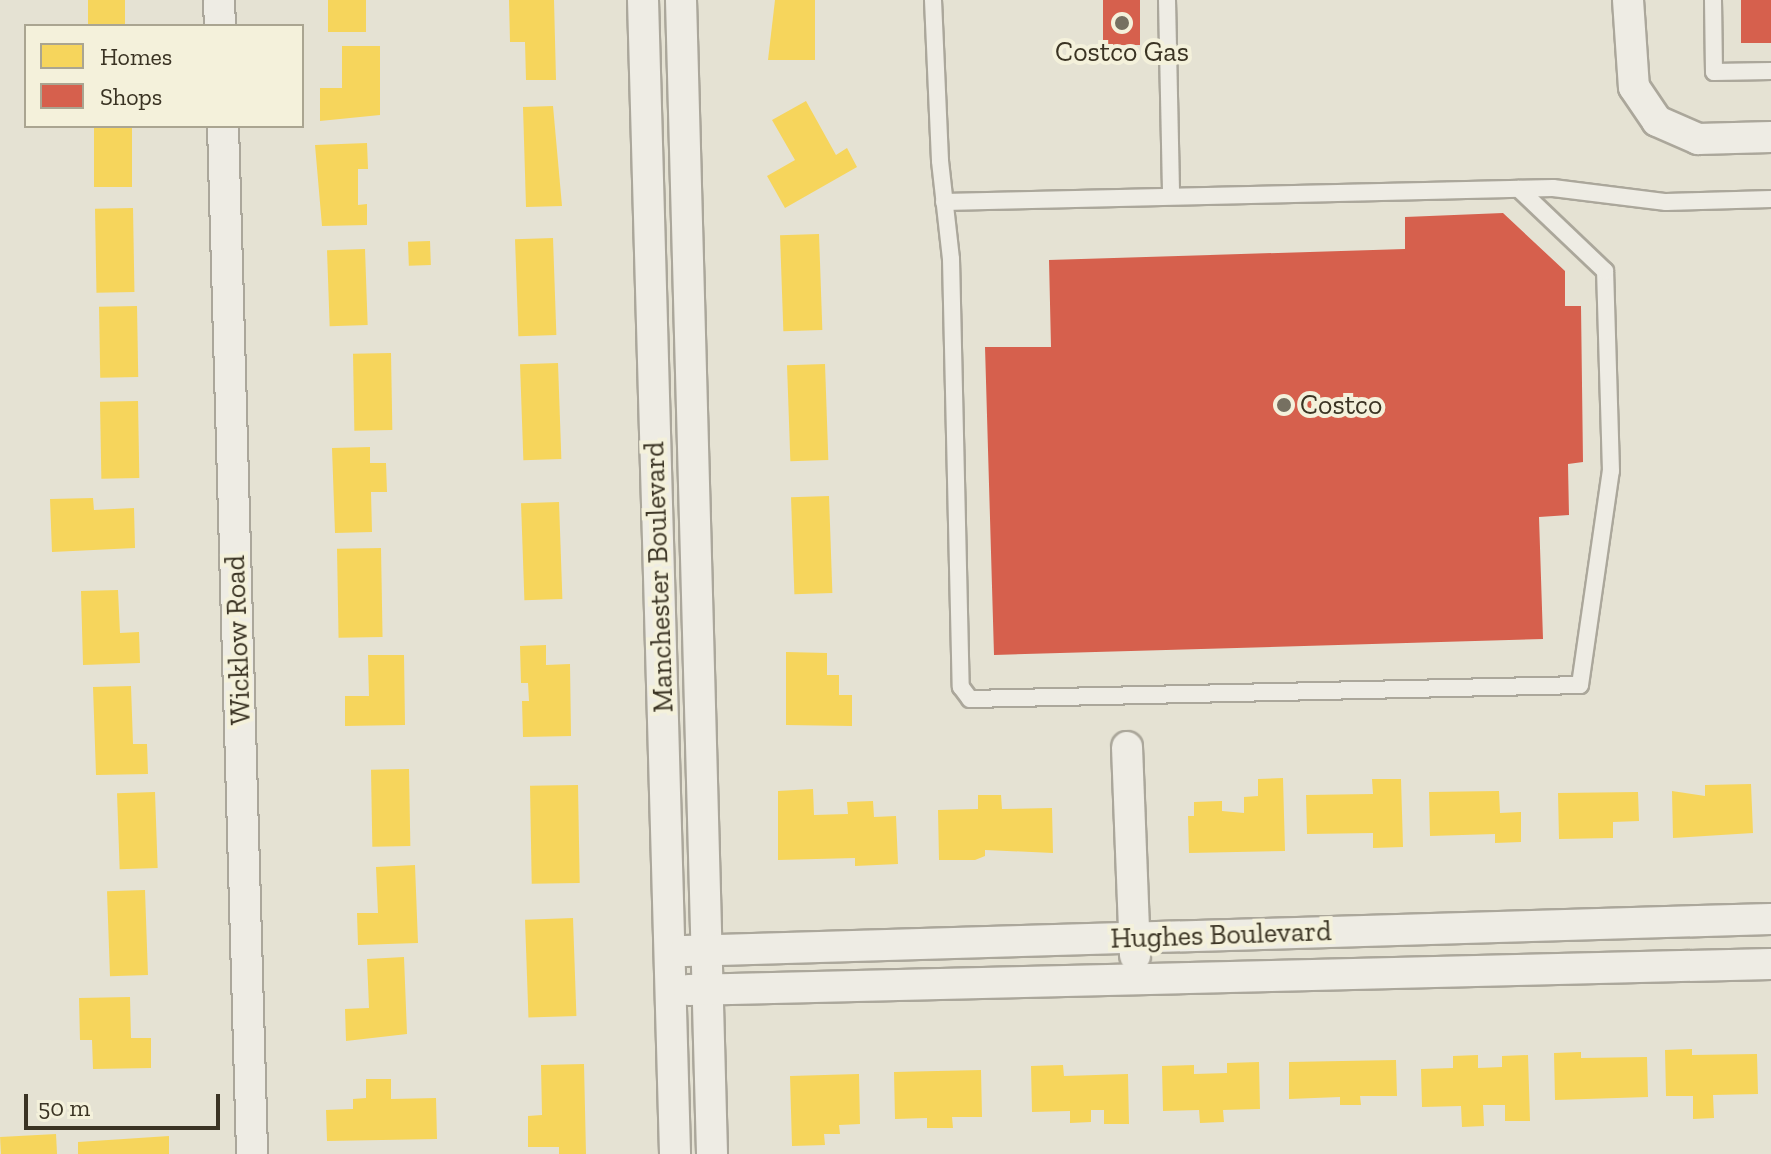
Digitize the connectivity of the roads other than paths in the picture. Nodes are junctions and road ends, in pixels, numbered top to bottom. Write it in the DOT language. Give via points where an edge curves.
graph roads {
  1 [pos="219,0"];
  2 [pos="643,0"];
  3 [pos="681,0"];
  4 [pos="933,0"];
  5 [pos="1167,0"];
  6 [pos="1628,0"];
  7 [pos="1713,0"];
  8 [pos="220,24"];
  9 [pos="1771,71"];
  10 [pos="223,128"];
  11 [pos="1771,137"];
  12 [pos="1519,189"];
  13 [pos="1171,196"];
  14 [pos="1771,199"];
  15 [pos="944,202"];
  16 [pos="1127,747"];
  17 [pos="1771,919"];
  18 [pos="1134,938"];
  19 [pos="706,951"];
  20 [pos="670,952"];
  21 [pos="1771,964"];
  22 [pos="1136,982"];
  23 [pos="708,989"];
  24 [pos="671,990"];
  25 [pos="252,1154"];
  26 [pos="675,1154"];
  27 [pos="712,1154"];
  1 -- 8 [label="street"];
  2 -- 20 [label="street, Manchester Boulevard"];
  3 -- 19 [label="street, Manchester Boulevard"];
  4 -- 15 [label="lane"];
  5 -- 13 [label="lane"];
  6 -- 11 [label="street" via="1634,87 1657,121 1698,139"];
  7 -- 9 [label="lane" via="1714,72"];
  10 -- 25 [label="street, Wicklow Road"];
  12 -- 13 [label="lane"];
  12 -- 14 [label="lane" via="1666,202"];
  12 -- 15 [label="lane" via="1605,271 1611,471 1580,685 970,699 961,687 951,259"];
  13 -- 15 [label="lane"];
  16 -- 18 [label="street"];
  17 -- 18 [label="street, Hughes Boulevard"];
  18 -- 19 [label="street, Hughes Boulevard"];
  18 -- 22 [label="street"];
  19 -- 20 [label="street, Hughes Boulevard"];
  19 -- 23 [label="street, Manchester Boulevard"];
  20 -- 24 [label="street, Manchester Boulevard"];
  21 -- 22 [label="street, Hughes Boulevard"];
  22 -- 23 [label="street, Hughes Boulevard"];
  23 -- 24 [label="street, Hughes Boulevard"];
  23 -- 27 [label="street, Manchester Boulevard"];
  24 -- 26 [label="street, Manchester Boulevard"];
}
